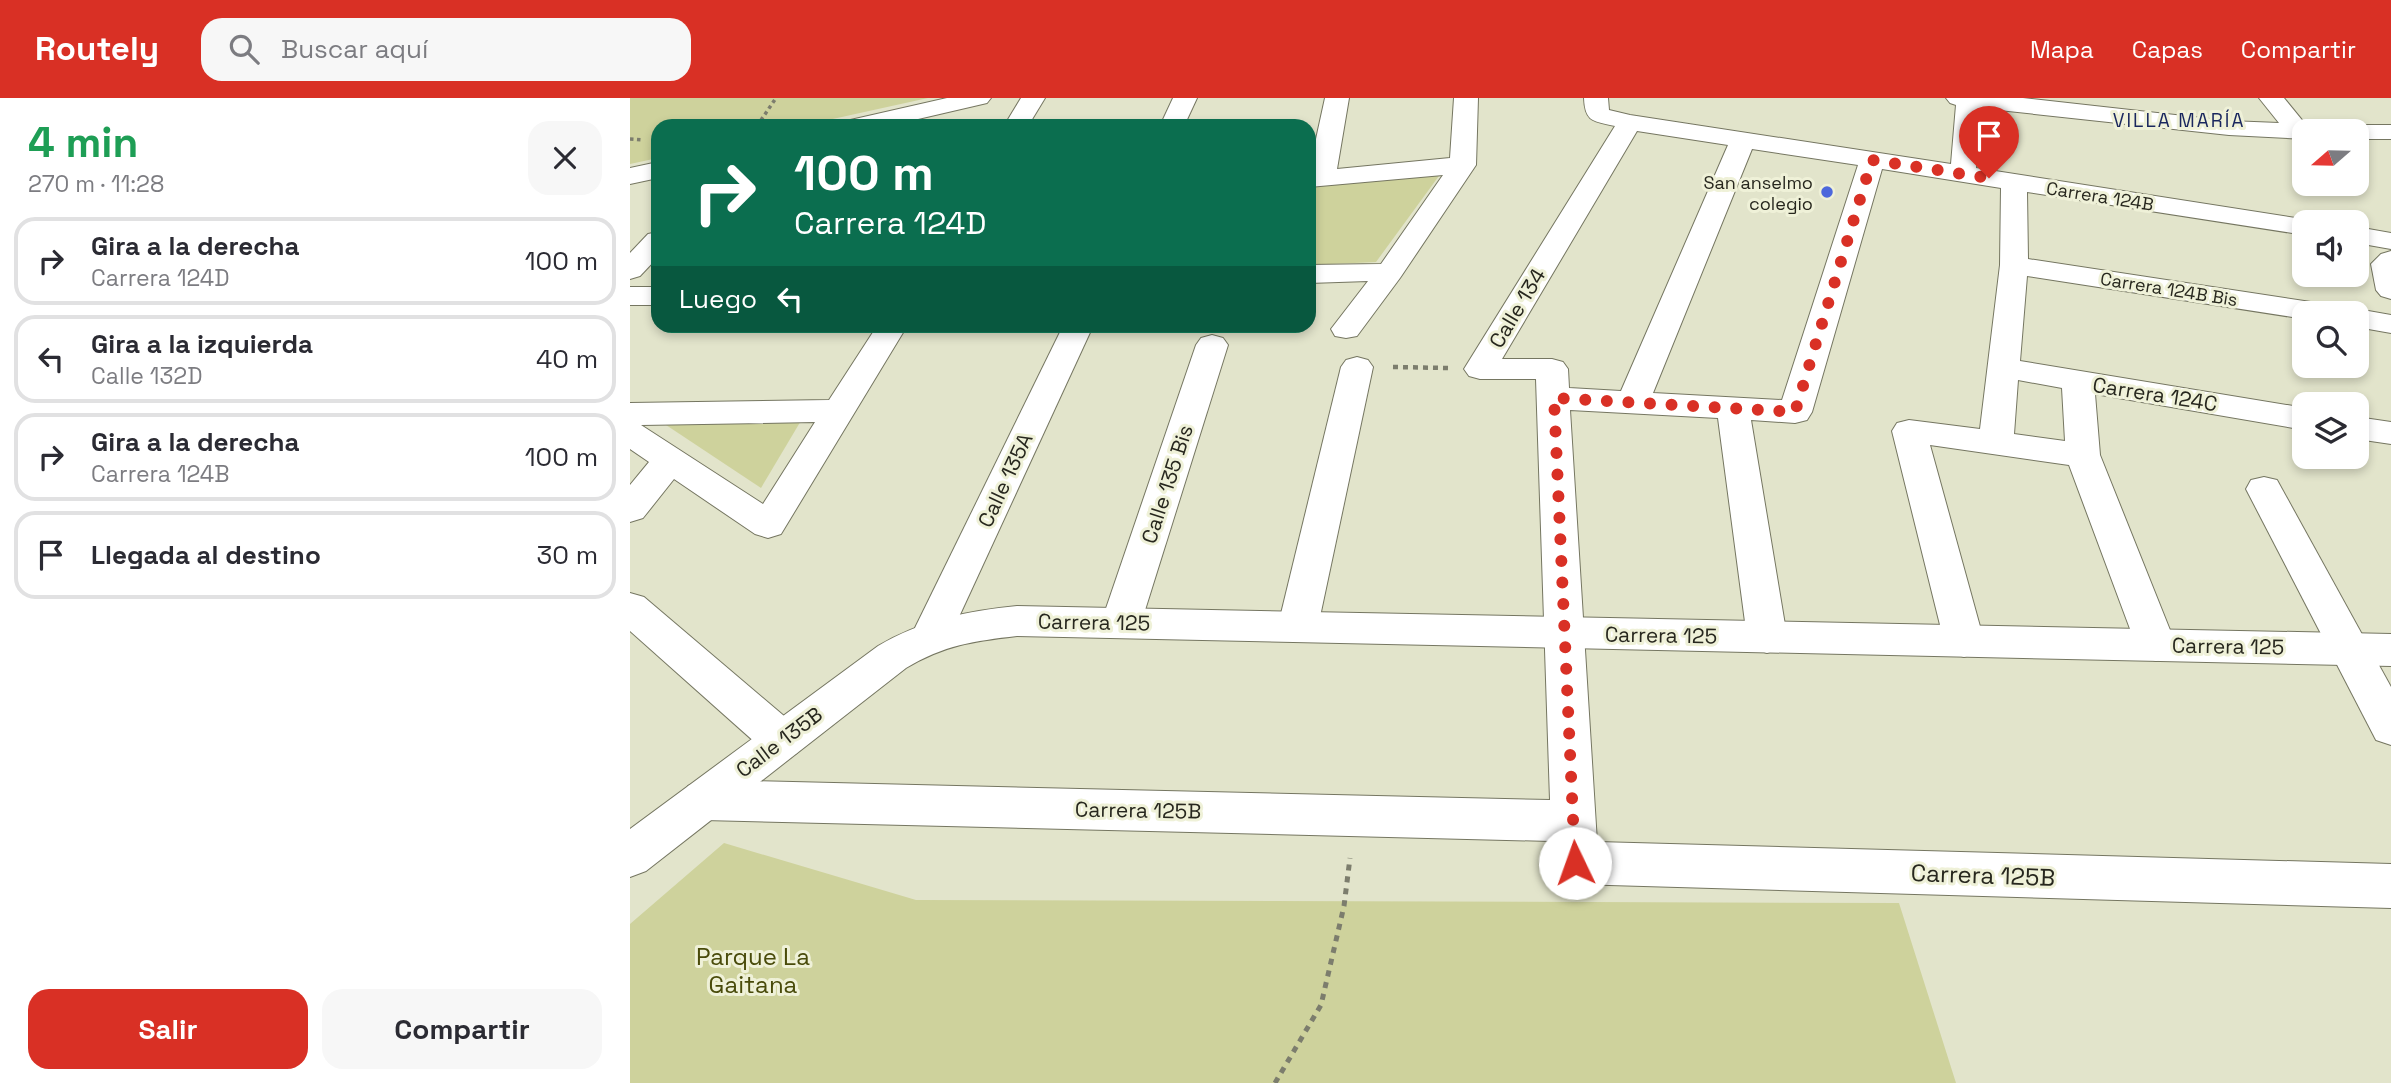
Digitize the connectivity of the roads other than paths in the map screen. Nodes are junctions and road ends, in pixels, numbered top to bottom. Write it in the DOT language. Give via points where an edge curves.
graph roads {
  1 [pos="979,98"];
  2 [pos="1033,98"];
  3 [pos="1185,98"];
  4 [pos="1337,98"];
  5 [pos="1466,98"];
  6 [pos="2145,98"];
  7 [pos="2271,98"];
  8 [pos="1963,99"];
  9 [pos="1610,113"];
  10 [pos="899,119"];
  11 [pos="1020,119"];
  12 [pos="1175,119"];
  13 [pos="2160,120"];
  14 [pos="2292,121"];
  15 [pos="2292,131"];
  16 [pos="2370,132"];
  17 [pos="2391,132"];
  18 [pos="1743,140"];
  19 [pos="1872,160"];
  20 [pos="1463,165"];
  21 [pos="651,172"];
  22 [pos="1963,174"];
  23 [pos="630,176"];
  24 [pos="1316,178"];
  25 [pos="2014,183"];
  26 [pos="2292,225"];
  27 [pos="2369,246"];
  28 [pos="651,248"];
  29 [pos="2390,264"];
  30 [pos="2014,265"];
  31 [pos="630,270"];
  32 [pos="1390,272"];
  33 [pos="1316,274"];
  34 [pos="630,296"];
  35 [pos="651,296"];
  36 [pos="2292,308"];
  37 [pos="2369,320"];
  38 [pos="2391,324"];
  39 [pos="1346,329"];
  40 [pos="888,333"];
  41 [pos="1075,333"];
  42 [pos="1212,345"];
  43 [pos="1357,367"];
  44 [pos="2005,368"];
  45 [pos="2078,381"];
  46 [pos="1554,398"];
  47 [pos="1632,403"];
  48 [pos="1733,410"];
  49 [pos="838,411"];
  50 [pos="630,414"];
  51 [pos="2292,417"];
  52 [pos="2369,430"];
  53 [pos="630,433"];
  54 [pos="2391,433"];
  55 [pos="1996,442"];
  56 [pos="2083,455"];
  57 [pos="669,461"];
  58 [pos="2264,489"];
  59 [pos="630,509"];
  60 [pos="632,614"];
  61 [pos="1121,623"];
  62 [pos="1298,626"];
  63 [pos="1564,633"];
  64 [pos="932,634"];
  65 [pos="1767,637"];
  66 [pos="1964,640"];
  67 [pos="2156,645"];
  68 [pos="2350,649"];
  69 [pos="2391,650"];
  70 [pos="2391,727"];
  71 [pos="782,740"];
  72 [pos="704,800"];
  73 [pos="1574,842"];
  74 [pos="630,856"];
  75 [pos="2391,886"];
  1 -- 10 [label="street"];
  2 -- 11 [label="street"];
  3 -- 12 [label="street"];
  4 -- 24 [label="street"];
  5 -- 20 [label="street"];
  6 -- 13 [label="street"];
  7 -- 14 [label="street"];
  8 -- 13 [label="street"];
  8 -- 22 [label="street"];
  9 -- 18 [label="street, Carrera 124B"];
  9 -- 46 [label="street, Calle 134" via="1480,369 1552,369"];
  13 -- 15 [label="street"];
  16 -- 17 [label="street"];
  18 -- 19 [label="street, Carrera 124B"];
  18 -- 47 [label="street"];
  19 -- 22 [label="street, Carrera 124B"];
  19 -- 48 [label="street" via="1795,412"];
  20 -- 24 [label="street"];
  20 -- 32 [label="street"];
  21 -- 23 [label="street"];
  22 -- 25 [label="street, Carrera 124B"];
  25 -- 26 [label="street, Carrera 124B"];
  25 -- 30 [label="street"];
  27 -- 29 [label="street"];
  28 -- 31 [label="street"];
  30 -- 36 [label="street, Carrera 124B Bis"];
  30 -- 44 [label="street"];
  32 -- 33 [label="street"];
  32 -- 39 [label="street"];
  34 -- 35 [label="street"];
  37 -- 38 [label="street"];
  40 -- 49 [label="street"];
  41 -- 64 [label="street, Calle 135A"];
  42 -- 61 [label="street, Calle 135 Bis"];
  43 -- 62 [label="street"];
  44 -- 45 [label="street, Carrera 124C"];
  44 -- 55 [label="street"];
  45 -- 51 [label="street, Carrera 124C"];
  45 -- 56 [label="street"];
  46 -- 47 [label="street"];
  46 -- 63 [label="street, Calle 134"];
  47 -- 48 [label="street"];
  48 -- 65 [label="street"];
  49 -- 50 [label="street"];
  49 -- 57 [label="street" via="768,525"];
  52 -- 54 [label="street"];
  53 -- 57 [label="street"];
  55 -- 56 [label="street"];
  55 -- 66 [label="street" via="1909,431"];
  56 -- 67 [label="street"];
  57 -- 59 [label="street"];
  58 -- 68 [label="street"];
  60 -- 71 [label="street"];
  61 -- 62 [label="street, Carrera 125"];
  61 -- 64 [label="street, Carrera 125" via="1017,621"];
  62 -- 63 [label="street, Carrera 125"];
  63 -- 65 [label="street, Carrera 125"];
  63 -- 73 [label="street, Calle 134"];
  64 -- 71 [label="street, Calle 135B" via="892,657"];
  65 -- 66 [label="street, Carrera 125"];
  66 -- 67 [label="street, Carrera 125"];
  67 -- 68 [label="street, Carrera 125"];
  68 -- 69 [label="street, Carrera 125"];
  68 -- 70 [label="street"];
  71 -- 72 [label="street, Calle 135B"];
  72 -- 73 [label="street, Carrera 125B" via="1356,815"];
  72 -- 74 [label="street, Calle 135B"];
  73 -- 75 [label="street, Carrera 125B"];
}
